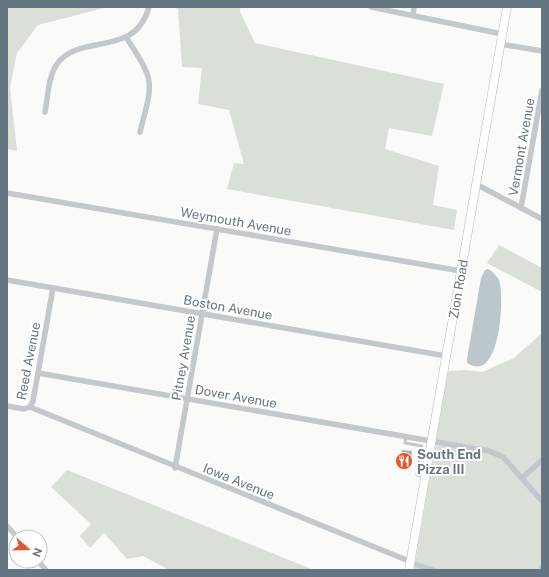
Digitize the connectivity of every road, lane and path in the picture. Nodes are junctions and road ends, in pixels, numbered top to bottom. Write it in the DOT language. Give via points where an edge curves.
graph roads {
  1 [pos="149,7"];
  2 [pos="371,7"];
  3 [pos="414,7"];
  4 [pos="507,7"];
  5 [pos="413,16"];
  6 [pos="502,34"];
  7 [pos="126,37"];
  8 [pos="500,44"];
  9 [pos="542,51"];
  10 [pos="542,90"];
  11 [pos="45,112"];
  12 [pos="140,132"];
  13 [pos="476,184"];
  14 [pos="7,193"];
  15 [pos="521,208"];
  16 [pos="542,219"];
  17 [pos="217,229"];
  18 [pos="461,271"];
  19 [pos="7,280"];
  20 [pos="53,288"];
  21 [pos="202,314"];
  22 [pos="446,356"];
  23 [pos="38,373"];
  24 [pos="187,399"];
  25 [pos="7,406"];
  26 [pos="30,408"];
  27 [pos="60,420"];
  28 [pos="406,436"];
  29 [pos="431,440"];
  30 [pos="426,450"];
  31 [pos="542,460"];
  32 [pos="175,468"];
  33 [pos="522,478"];
  34 [pos="542,501"];
  35 [pos="409,566"];
  36 [pos="542,567"];
  37 [pos="433,570"];
  38 [pos="541,570"];
  1 -- 7 [label="street" via="140,24"];
  2 -- 5 [label="street"];
  3 -- 5 [label="street"];
  4 -- 6 [label="street, Zion Road"];
  5 -- 6 [label="street"];
  6 -- 8 [label="street, Zion Road"];
  7 -- 11 [label="street" via="113,43 76,50 62,58 53,72"];
  7 -- 12 [label="street" via="150,78 150,91"];
  8 -- 9 [label="street"];
  8 -- 13 [label="street, Zion Road"];
  10 -- 15 [label="street, Vermont Avenue"];
  13 -- 15 [label="street"];
  13 -- 18 [label="street, Zion Road"];
  14 -- 17 [label="street, Weymouth Avenue"];
  15 -- 16 [label="street"];
  17 -- 18 [label="street, Weymouth Avenue"];
  17 -- 21 [label="street, Pitney Avenue"];
  18 -- 22 [label="street, Zion Road"];
  19 -- 20 [label="street, Boston Avenue"];
  20 -- 21 [label="street, Boston Avenue"];
  20 -- 23 [label="street, Reed Avenue"];
  21 -- 22 [label="street, Boston Avenue"];
  21 -- 24 [label="street, Pitney Avenue"];
  22 -- 29 [label="street, Zion Road"];
  23 -- 24 [label="street, Dover Avenue"];
  23 -- 26 [label="street, Reed Avenue"];
  24 -- 28 [label="street, Dover Avenue"];
  24 -- 32 [label="street, Pitney Avenue"];
  25 -- 26 [label="street"];
  26 -- 27 [label="street, Reed Avenue"];
  27 -- 32 [label="street, Iowa Avenue"];
  28 -- 29 [label="street, Dover Avenue"];
  28 -- 30 [label="lane" via="405,443 422,446"];
  29 -- 30 [label="street, Zion Road"];
  29 -- 33 [label="street, Dover Avenue" via="497,454"];
  30 -- 35 [label="street, Zion Road" via="425,476"];
  31 -- 33 [label="street"];
  32 -- 35 [label="street, Iowa Avenue"];
  33 -- 34 [label="street, Dover Avenue"];
  35 -- 37 [label="street, Iowa Avenue"];
  36 -- 38 [label="street"];
}
